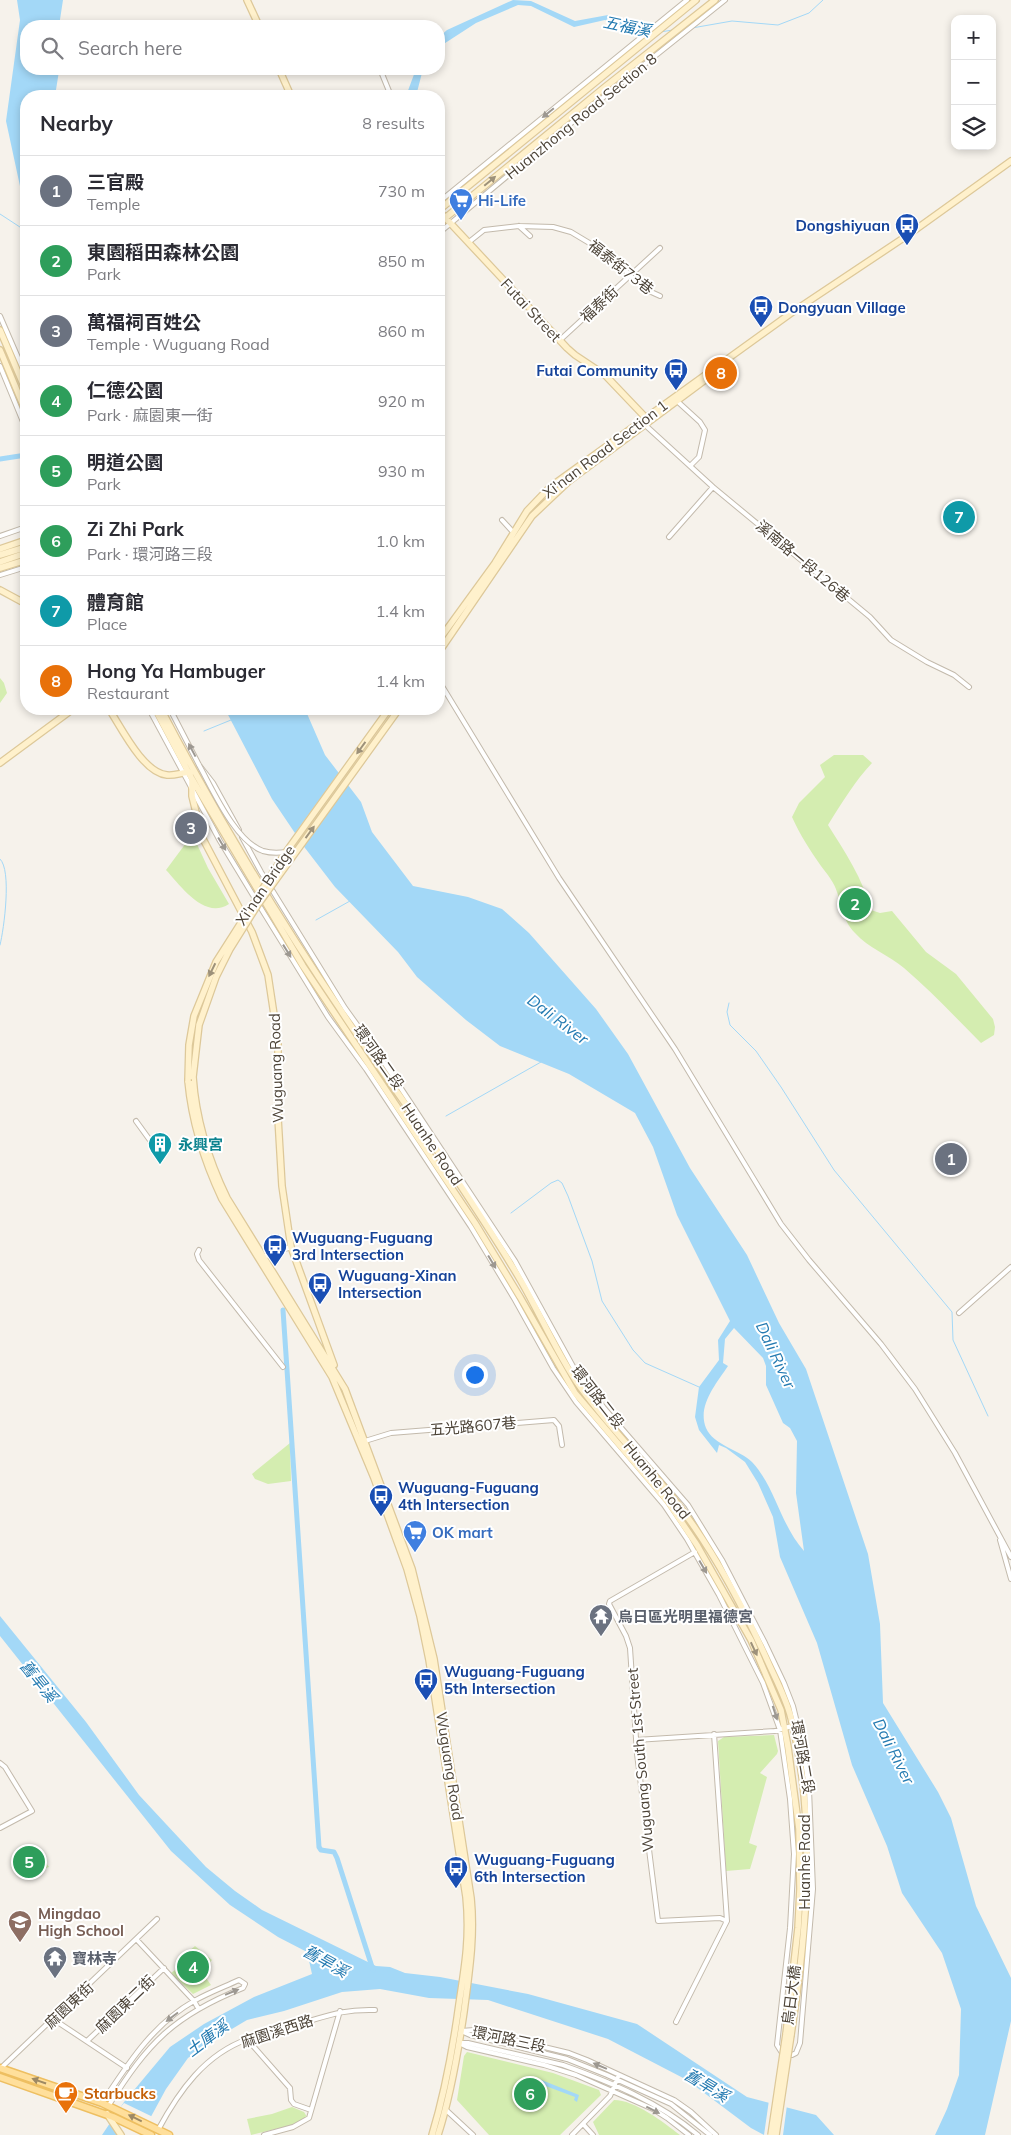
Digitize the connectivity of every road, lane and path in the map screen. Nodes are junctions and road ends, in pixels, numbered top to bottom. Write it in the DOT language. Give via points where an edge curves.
graph roads {
  1 [pos="247,0"];
  2 [pos="687,0"];
  3 [pos="696,0"];
  4 [pos="715,0"];
  5 [pos="725,0"];
  6 [pos="256,20"];
  7 [pos="666,20"];
  8 [pos="679,32"];
  9 [pos="641,41"];
  10 [pos="282,75"];
  11 [pos="382,75"];
  12 [pos="288,90"];
  13 [pos="389,90"];
  14 [pos="1011,161"];
  15 [pos="445,197"];
  16 [pos="445,205"];
  17 [pos="446,217"];
  18 [pos="451,223"];
  19 [pos="519,226"];
  20 [pos="445,228"];
  21 [pos="530,236"];
  22 [pos="469,242"];
  23 [pos="660,248"];
  24 [pos="631,274"];
  25 [pos="660,296"];
  26 [pos="0,316"];
  27 [pos="0,330"];
  28 [pos="560,340"];
  29 [pos="0,350"];
  30 [pos="20,362"];
  31 [pos="0,366"];
  32 [pos="20,377"];
  33 [pos="20,398"];
  34 [pos="674,401"];
  35 [pos="20,414"];
  36 [pos="645,421"];
  37 [pos="690,466"];
  38 [pos="714,487"];
  39 [pos="502,520"];
  40 [pos="20,529"];
  41 [pos="514,535"];
  42 [pos="0,536"];
  43 [pos="669,537"];
  44 [pos="20,542"];
  45 [pos="0,549"];
  46 [pos="20,549"];
  47 [pos="20,555"];
  48 [pos="0,556"];
  49 [pos="0,562"];
  50 [pos="20,562"];
  51 [pos="0,568"];
  52 [pos="20,569"];
  53 [pos="0,575"];
  54 [pos="0,590"];
  55 [pos="20,601"];
  56 [pos="445,632"];
  57 [pos="445,643"];
  58 [pos="969,687"];
  59 [pos="445,691"];
  60 [pos="65,715"];
  61 [pos="113,715"];
  62 [pos="152,715"];
  63 [pos="158,715"];
  64 [pos="165,715"];
  65 [pos="173,715"];
  66 [pos="385,715"];
  67 [pos="395,715"];
  68 [pos="0,763"];
  69 [pos="200,765"];
  70 [pos="185,772"];
  71 [pos="195,772"];
  72 [pos="192,779"];
  73 [pos="208,780"];
  74 [pos="191,787"];
  75 [pos="286,852"];
  76 [pos="270,904"];
  77 [pos="190,1079"];
  78 [pos="136,1121"];
  79 [pos="158,1150"];
  80 [pos="292,1247"];
  81 [pos="199,1250"];
  82 [pos="255,1254"];
  83 [pos="263,1257"];
  84 [pos="1011,1266"];
  85 [pos="529,1291"];
  86 [pos="518,1298"];
  87 [pos="959,1313"];
  88 [pos="544,1319"];
  89 [pos="533,1325"];
  90 [pos="283,1367"];
  91 [pos="335,1375"];
  92 [pos="365,1441"];
  93 [pos="562,1445"];
  94 [pos="998,1533"];
  95 [pos="694,1552"];
  96 [pos="1011,1556"];
  97 [pos="1011,1578"];
  98 [pos="795,1725"];
  99 [pos="783,1729"];
  100 [pos="714,1734"];
  101 [pos="636,1740"];
  102 [pos="0,1763"];
  103 [pos="0,1828"];
  104 [pos="803,1853"];
  105 [pos="157,1919"];
  106 [pos="726,1921"];
  107 [pos="137,1940"];
  108 [pos="468,1963"];
  109 [pos="164,1968"];
  110 [pos="794,1998"];
  111 [pos="194,2001"];
  112 [pos="198,2008"];
  113 [pos="375,2010"];
  114 [pos="340,2011"];
  115 [pos="53,2019"];
  116 [pos="676,2022"];
  117 [pos="458,2030"];
  118 [pos="246,2039"];
  119 [pos="87,2041"];
  120 [pos="456,2043"];
  121 [pos="126,2067"];
  122 [pos="1,2068"];
  123 [pos="131,2071"];
  124 [pos="0,2077"];
  125 [pos="619,2077"];
  126 [pos="615,2086"];
  127 [pos="612,2092"];
  128 [pos="106,2104"];
  129 [pos="443,2108"];
  130 [pos="310,2110"];
  131 [pos="110,2117"];
  132 [pos="583,2124"];
  133 [pos="158,2130"];
  134 [pos="149,2134"];
  135 [pos="120,2135"];
  136 [pos="169,2135"];
  137 [pos="264,2135"];
  138 [pos="432,2135"];
  139 [pos="438,2135"];
  140 [pos="473,2135"];
  141 [pos="572,2135"];
  142 [pos="593,2135"];
  143 [pos="689,2135"];
  144 [pos="698,2135"];
  145 [pos="710,2135"];
  146 [pos="716,2135"];
  147 [pos="771,2135"];
  148 [pos="776,2135"];
  1 -- 6 [label="street"];
  2 -- 7 [label="street, Huanzhong Road Section 8"];
  3 -- 7 [label="street, Huanzhong Road Section 8"];
  4 -- 8 [label="street, Huanzhong Road Section 8"];
  5 -- 8 [label="street, Huanzhong Road Section 8"];
  7 -- 9 [label="street, Huanzhong Road Section 8"];
  17 -- 8 [label="street, Huanzhong Road Section 8, one-way" via="663,41"];
  8 -- 18 [label="street, Huanzhong Road Section 8"];
  9 -- 15 [label="street, Huanzhong Road Section 8, one-way"];
  9 -- 16 [label="street, Huanzhong Road Section 8"];
  10 -- 12 [label="street"];
  11 -- 13 [label="street"];
  14 -- 34 [label="street, Xi'nan Road Section 1" via="782,320"];
  17 -- 18 [label="street, Futai Street"];
  18 -- 20 [label="street, Huanzhong Road Section 8"];
  18 -- 22 [label="street, Futai Street"];
  19 -- 21 [label="street"];
  19 -- 22 [label="street, 福泰街73巷" via="484,230"];
  19 -- 24 [label="street, 福泰街73巷" via="553,227 571,232"];
  22 -- 28 [label="street, Futai Street"];
  23 -- 24 [label="street, 福泰街"];
  24 -- 25 [label="street, 福泰街73巷" via="649,291"];
  24 -- 28 [label="street, 福泰街"];
  26 -- 30 [label="street"];
  27 -- 32 [label="street"];
  28 -- 36 [label="street, Futai Street" via="575,355 605,375"];
  29 -- 33 [label="street"];
  31 -- 35 [label="street"];
  34 -- 36 [label="street, Xi'nan Road Section 1"];
  34 -- 37 [label="street" via="705,430 699,457"];
  36 -- 37 [label="street, 溪南路一段126巷"];
  36 -- 41 [label="street, Xi'nan Road Section 1" via="555,493"];
  37 -- 38 [label="street, 溪南路一段126巷"];
  38 -- 43 [label="street"];
  38 -- 58 [label="street, 溪南路一段126巷" via="870,617 891,640 954,675"];
  39 -- 41 [label="street"];
  40 -- 42 [label="street"];
  41 -- 56 [label="street"];
  41 -- 57 [label="street"];
  44 -- 45 [label="street"];
  46 -- 48 [label="street"];
  47 -- 49 [label="street"];
  50 -- 51 [label="street"];
  52 -- 53 [label="street"];
  54 -- 55 [label="street"];
  59 -- 94 [label="street" via="559,878 675,1049 780,1224 915,1389"];
  60 -- 68 [label="street"];
  61 -- 70 [label="street" via="151,768 167,775"];
  62 -- 70 [label="street"];
  63 -- 70 [label="street"];
  64 -- 71 [label="street"];
  69 -- 65 [label="street, one-way"];
  66 -- 75 [label="street, Xi'nan Bridge, one-way, bridge"];
  77 -- 67 [label="street, Xi'nan Bridge, one-way, bridge" via="199,1024 230,949 256,906"];
  69 -- 71 [label="street, Wuguang Road"];
  69 -- 73 [label="street, bridge"];
  69 -- 76 [label="street" via="213,784"];
  70 -- 71 [label="street"];
  70 -- 72 [label="street"];
  70 -- 74 [label="street"];
  71 -- 72 [label="street, Wuguang Road"];
  71 -- 73 [label="street, bridge"];
  71 -- 76 [label="street"];
  72 -- 74 [label="street, Wuguang Road"];
  72 -- 76 [label="street"];
  73 -- 75 [label="street, bridge" via="246,840 264,851"];
  74 -- 76 [label="street, one-way" via="220,841"];
  74 -- 80 [label="street, Wuguang Road" via="202,837 252,932 268,975 277,1032 282,1186"];
  75 -- 77 [label="street, Xi'nan Bridge, one-way, bridge" via="208,977 194,1016 189,1045"];
  76 -- 85 [label="street, Huanhe Road"];
  76 -- 86 [label="street, Huanhe Road, one-way" via="331,1010 427,1149"];
  77 -- 82 [label="street, Wuguang Road" via="195,1131 202,1154 222,1200"];
  77 -- 83 [label="street, Wuguang Road" via="213,1168"];
  78 -- 79 [label="street"];
  80 -- 83 [label="street"];
  80 -- 91 [label="street, Wuguang Road"];
  81 -- 90 [label="street" via="199,1260"];
  82 -- 83 [label="street"];
  82 -- 91 [label="street, Wuguang Road"];
  83 -- 91 [label="street, Wuguang Road"];
  84 -- 87 [label="street"];
  85 -- 86 [label="street"];
  85 -- 88 [label="street, Huanhe Road"];
  86 -- 89 [label="street, Huanhe Road"];
  88 -- 89 [label="street"];
  88 -- 98 [label="street, Huanhe Road" via="552,1342 584,1392 672,1497 704,1541 761,1647"];
  89 -- 95 [label="street, 環河路二段" via="553,1368 576,1402 664,1505"];
  89 -- 99 [label="street, Huanhe Road, one-way" via="575,1393 668,1502 697,1545 751,1640 781,1710"];
  91 -- 92 [label="street, Wuguang Road"];
  91 -- 108 [label="street, Wuguang Road" via="407,1569 420,1616 466,1897"];
  92 -- 93 [label="street, 五光路607巷" via="391,1433 554,1420 559,1426"];
  92 -- 108 [label="street, Wuguang Road" via="412,1568 434,1659 473,1915 473,1951"];
  94 -- 96 [label="street"];
  94 -- 97 [label="street"];
  95 -- 99 [label="street, 環河路二段, one-way" via="748,1651"];
  95 -- 101 [label="street, Wuguang South 1st Street" via="609,1604 629,1644"];
  98 -- 99 [label="street"];
  98 -- 99 [label="street, 環河路二段" via="810,1789 813,1889 800,2043 796,2052 786,2055 778,2049 777,2038 790,1928 794,1854"];
  98 -- 104 [label="street, Huanhe Road" via="803,1789"];
  99 -- 100 [label="street"];
  99 -- 104 [label="street, Huanhe Road"];
  100 -- 101 [label="street"];
  100 -- 106 [label="street"];
  101 -- 106 [label="street, Wuguang South 1st Street" via="658,1921 720,1918"];
  102 -- 103 [label="street" via="6,1767 32,1810"];
  104 -- 110 [label="street, 烏日大橋"];
  105 -- 107 [label="street, 麻園東街"];
  106 -- 116 [label="street"];
  107 -- 109 [label="street"];
  107 -- 115 [label="street, 麻園東街"];
  108 -- 117 [label="street"];
  109 -- 111 [label="street"];
  109 -- 119 [label="street, 麻園東二街"];
  110 -- 147 [label="street, 烏日大橋, bridge"];
  110 -- 148 [label="street, bridge"];
  111 -- 112 [label="street"];
  112 -- 111 [label="street, one-way" via="243,1988 245,1984 240,1980"];
  111 -- 121 [label="street, one-way" via="155,2031"];
  112 -- 123 [label="street" via="166,2031"];
  113 -- 114 [label="street, 麻園溪西路"];
  114 -- 118 [label="street, 麻園溪西路"];
  114 -- 130 [label="street"];
  115 -- 119 [label="street, 麻園東二街"];
  115 -- 122 [label="street, 麻園東街"];
  117 -- 120 [label="street"];
  125 -- 117 [label="street, 環河路三段, one-way" via="569,2053 471,2029"];
  118 -- 130 [label="street" via="290,2088 294,2104"];
  118 -- 133 [label="street, 麻園溪西路" via="210,2060 189,2081"];
  119 -- 121 [label="street, 麻園東二街"];
  120 -- 126 [label="street, 環河路三段" via="468,2042 563,2065"];
  120 -- 127 [label="street, 環河路三段" via="560,2070"];
  120 -- 129 [label="street"];
  121 -- 123 [label="street, 麻園東二街"];
  121 -- 128 [label="street"];
  128 -- 122 [label="main road, one-way"];
  123 -- 128 [label="street"];
  124 -- 131 [label="main road"];
  125 -- 126 [label="street"];
  125 -- 145 [label="street, 環河路三段" via="671,2104"];
  125 -- 146 [label="street, 環河路三段" via="674,2100"];
  126 -- 127 [label="street"];
  126 -- 144 [label="street, 環河路三段" via="668,2112"];
  127 -- 132 [label="street"];
  127 -- 143 [label="street, 環河路三段, one-way" via="653,2110"];
  133 -- 128 [label="main road, one-way"];
  129 -- 138 [label="street"];
  129 -- 139 [label="street"];
  129 -- 140 [label="street"];
  130 -- 137 [label="street" via="309,2118 293,2127"];
  131 -- 134 [label="main road"];
  131 -- 135 [label="street"];
  132 -- 141 [label="street"];
  132 -- 142 [label="street"];
  133 -- 134 [label="street"];
  133 -- 136 [label="main road"];
}
